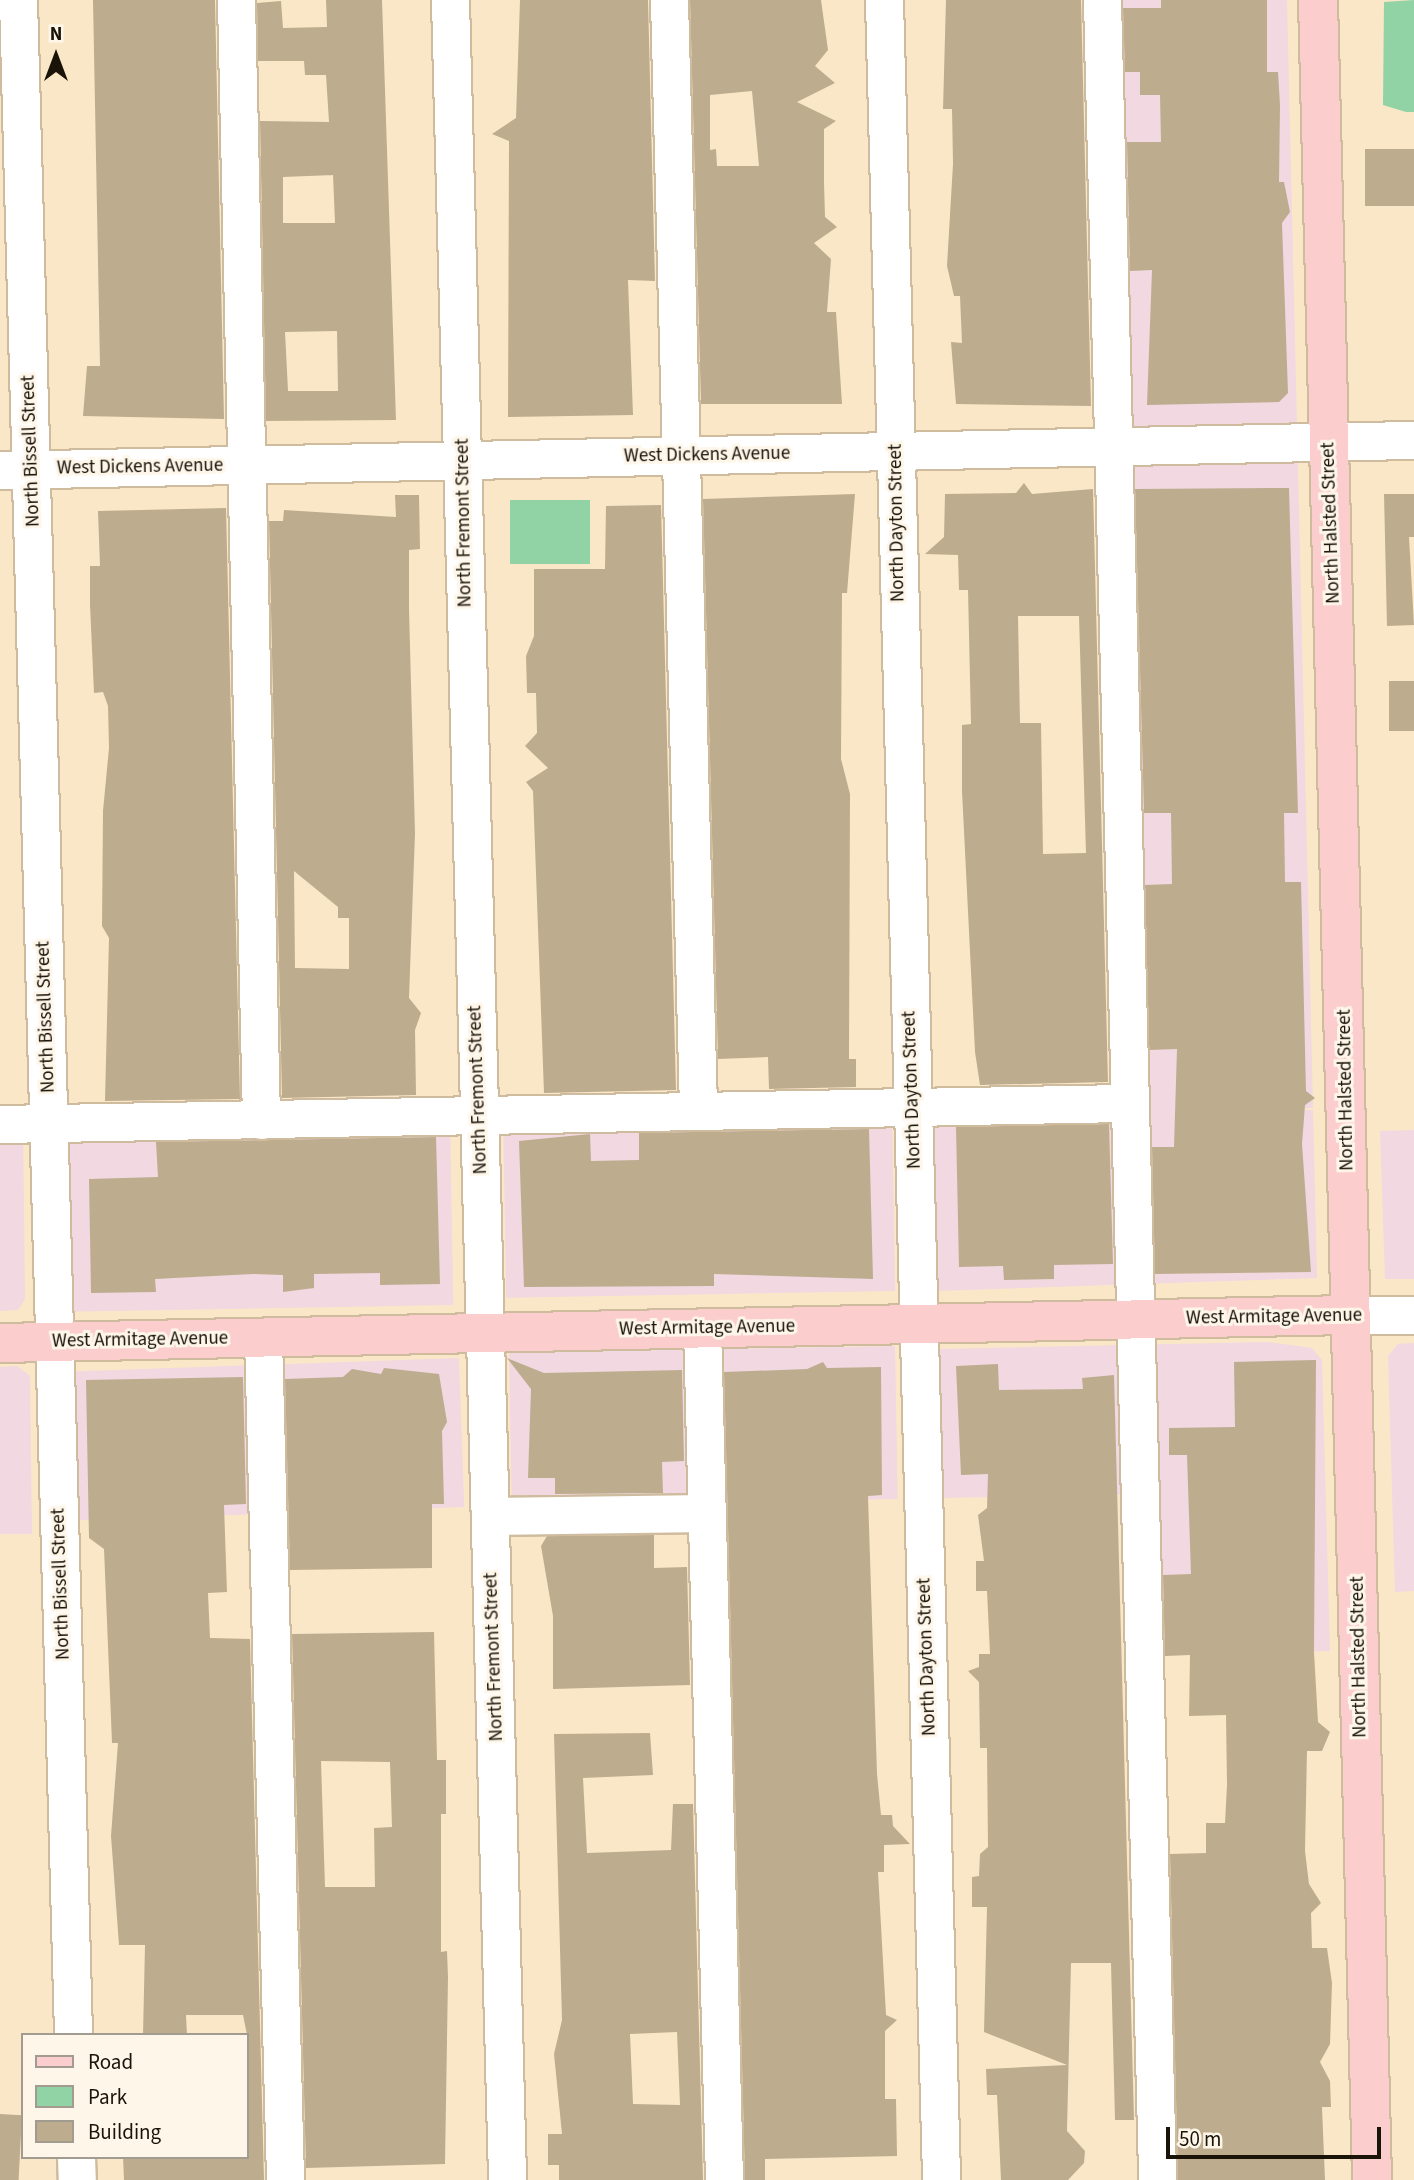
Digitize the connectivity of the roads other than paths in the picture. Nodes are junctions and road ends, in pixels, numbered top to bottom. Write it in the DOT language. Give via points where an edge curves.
graph roads {
  1 [pos="18,0"];
  2 [pos="236,0"];
  3 [pos="450,0"];
  4 [pos="669,0"];
  5 [pos="884,0"];
  6 [pos="1102,0"];
  7 [pos="1318,0"];
  8 [pos="1414,440"];
  9 [pos="1329,443"];
  10 [pos="1115,447"];
  11 [pos="895,452"];
  12 [pos="683,456"];
  13 [pos="462,460"];
  14 [pos="245,465"];
  15 [pos="15,470"];
  16 [pos="1128,1103"];
  17 [pos="913,1107"];
  18 [pos="698,1111"];
  19 [pos="479,1115"];
  20 [pos="261,1120"];
  21 [pos="0,1124"];
  22 [pos="48,1124"];
  23 [pos="1351,1315"];
  24 [pos="1414,1315"];
  25 [pos="1134,1320"];
  26 [pos="918,1324"];
  27 [pos="702,1328"];
  28 [pos="485,1333"];
  29 [pos="263,1338"];
  30 [pos="54,1341"];
  31 [pos="0,1343"];
  32 [pos="707,1513"];
  33 [pos="490,1516"];
  34 [pos="73,2033"];
  35 [pos="76,2159"];
  36 [pos="77,2180"];
  37 [pos="285,2180"];
  38 [pos="507,2180"];
  39 [pos="724,2180"];
  40 [pos="941,2180"];
  41 [pos="1157,2180"];
  42 [pos="1372,2180"];
  1 -- 15 [label="street, North Bissell Street"];
  2 -- 14 [label="street"];
  3 -- 13 [label="street, North Fremont Street"];
  4 -- 12 [label="street"];
  5 -- 11 [label="street, North Dayton Street"];
  6 -- 10 [label="street"];
  7 -- 9 [label="main road, North Halsted Street"];
  8 -- 9 [label="street, West Dickens Avenue"];
  9 -- 10 [label="street, West Dickens Avenue"];
  9 -- 23 [label="main road, North Halsted Street"];
  10 -- 11 [label="street, West Dickens Avenue"];
  10 -- 16 [label="street"];
  11 -- 12 [label="street, West Dickens Avenue"];
  11 -- 17 [label="street, North Dayton Street"];
  12 -- 13 [label="street, West Dickens Avenue"];
  12 -- 18 [label="street"];
  13 -- 14 [label="street, West Dickens Avenue"];
  13 -- 19 [label="street, North Fremont Street"];
  14 -- 15 [label="street, West Dickens Avenue"];
  14 -- 20 [label="street"];
  15 -- 22 [label="street, North Bissell Street"];
  16 -- 17 [label="street"];
  16 -- 25 [label="street"];
  17 -- 18 [label="street"];
  17 -- 26 [label="street, North Dayton Street"];
  18 -- 19 [label="street"];
  19 -- 20 [label="street"];
  19 -- 28 [label="street, North Fremont Street"];
  20 -- 22 [label="street"];
  21 -- 22 [label="street"];
  22 -- 30 [label="street, North Bissell Street"];
  23 -- 24 [label="street, West Armitage Avenue"];
  23 -- 25 [label="main road, West Armitage Avenue"];
  23 -- 42 [label="main road, North Halsted Street"];
  25 -- 26 [label="main road, West Armitage Avenue"];
  25 -- 41 [label="street"];
  26 -- 27 [label="main road, West Armitage Avenue"];
  26 -- 40 [label="street, North Dayton Street"];
  27 -- 28 [label="main road, West Armitage Avenue"];
  27 -- 32 [label="street"];
  28 -- 29 [label="main road, West Armitage Avenue"];
  28 -- 33 [label="street, North Fremont Street"];
  29 -- 30 [label="main road, West Armitage Avenue"];
  29 -- 37 [label="street"];
  30 -- 31 [label="main road, West Armitage Avenue"];
  30 -- 34 [label="street, North Bissell Street"];
  32 -- 33 [label="street"];
  32 -- 39 [label="street"];
  33 -- 38 [label="street, North Fremont Street"];
  35 -- 36 [label="street"];
}
